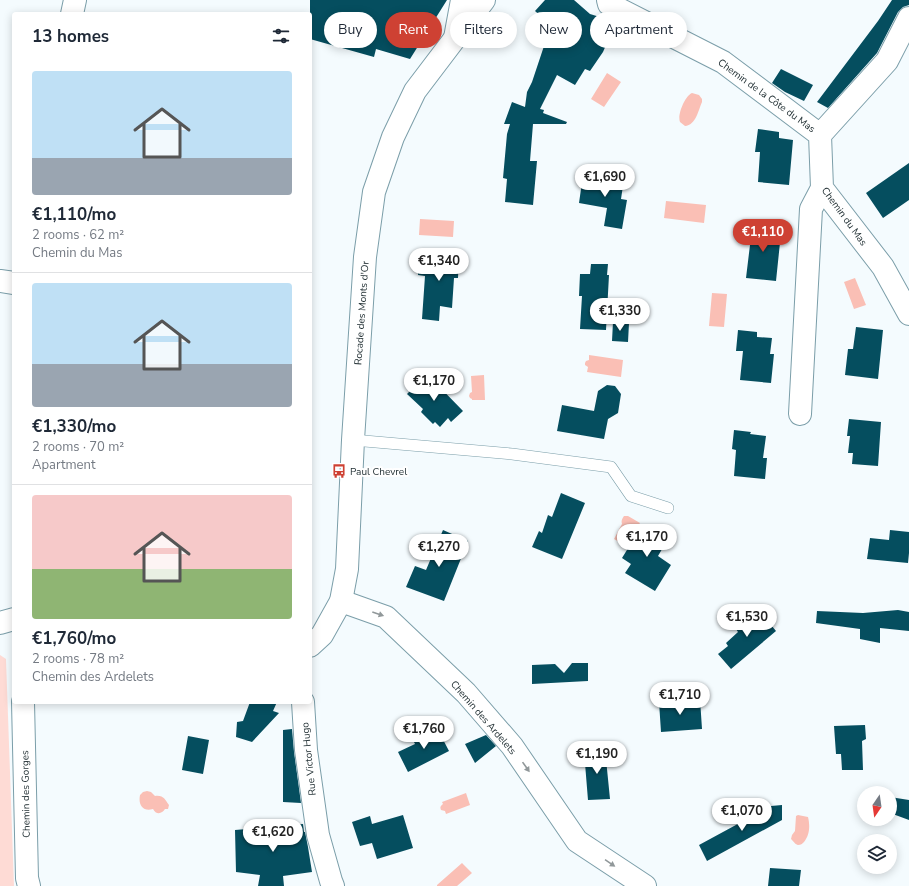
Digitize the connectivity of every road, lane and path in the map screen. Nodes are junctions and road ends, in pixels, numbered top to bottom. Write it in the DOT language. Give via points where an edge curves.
graph roads {
  1 [pos="75,0"];
  2 [pos="462,0"];
  3 [pos="484,0"];
  4 [pos="608,0"];
  5 [pos="72,12"];
  6 [pos="460,12"];
  7 [pos="475,12"];
  8 [pos="909,18"];
  9 [pos="450,44"];
  10 [pos="820,134"];
  11 [pos="822,188"];
  12 [pos="0,281"];
  13 [pos="12,283"];
  14 [pos="909,314"];
  15 [pos="800,414"];
  16 [pos="353,440"];
  17 [pos="668,508"];
  18 [pos="341,601"];
  19 [pos="12,620"];
  20 [pos="0,623"];
  21 [pos="312,644"];
  22 [pos="23,704"];
  23 [pos="303,704"];
  24 [pos="28,886"];
  25 [pos="333,886"];
  26 [pos="645,886"];
  1 -- 5 [label="street"];
  2 -- 6 [label="street"];
  3 -- 7 [label="street, Rocade des Monts d'Or"];
  4 -- 10 [label="street, Chemin de la Côte du Mas" via="609,4 723,62"];
  8 -- 10 [label="street" via="887,61"];
  9 -- 16 [label="street, Rocade des Monts d'Or" via="415,90 393,137 374,192 365,257"];
  10 -- 11 [label="street, Chemin du Mas"];
  11 -- 14 [label="street, Chemin du Mas" via="883,267"];
  11 -- 15 [label="street" via="811,209"];
  12 -- 13 [label="street"];
  16 -- 17 [label="lane" via="512,454 611,468 631,496"];
  16 -- 18 [label="street, Rocade des Monts d'Or" via="347,569"];
  18 -- 21 [label="street, Rocade des Monts d'Or" via="322,635"];
  18 -- 26 [label="street, Chemin des Ardelets, one-way" via="386,617 466,693 512,746 577,841"];
  19 -- 20 [label="street"];
  22 -- 24 [label="street, Chemin des Gorges"];
  23 -- 25 [label="street, Rue Victor Hugo" via="306,750 318,835"];
}
